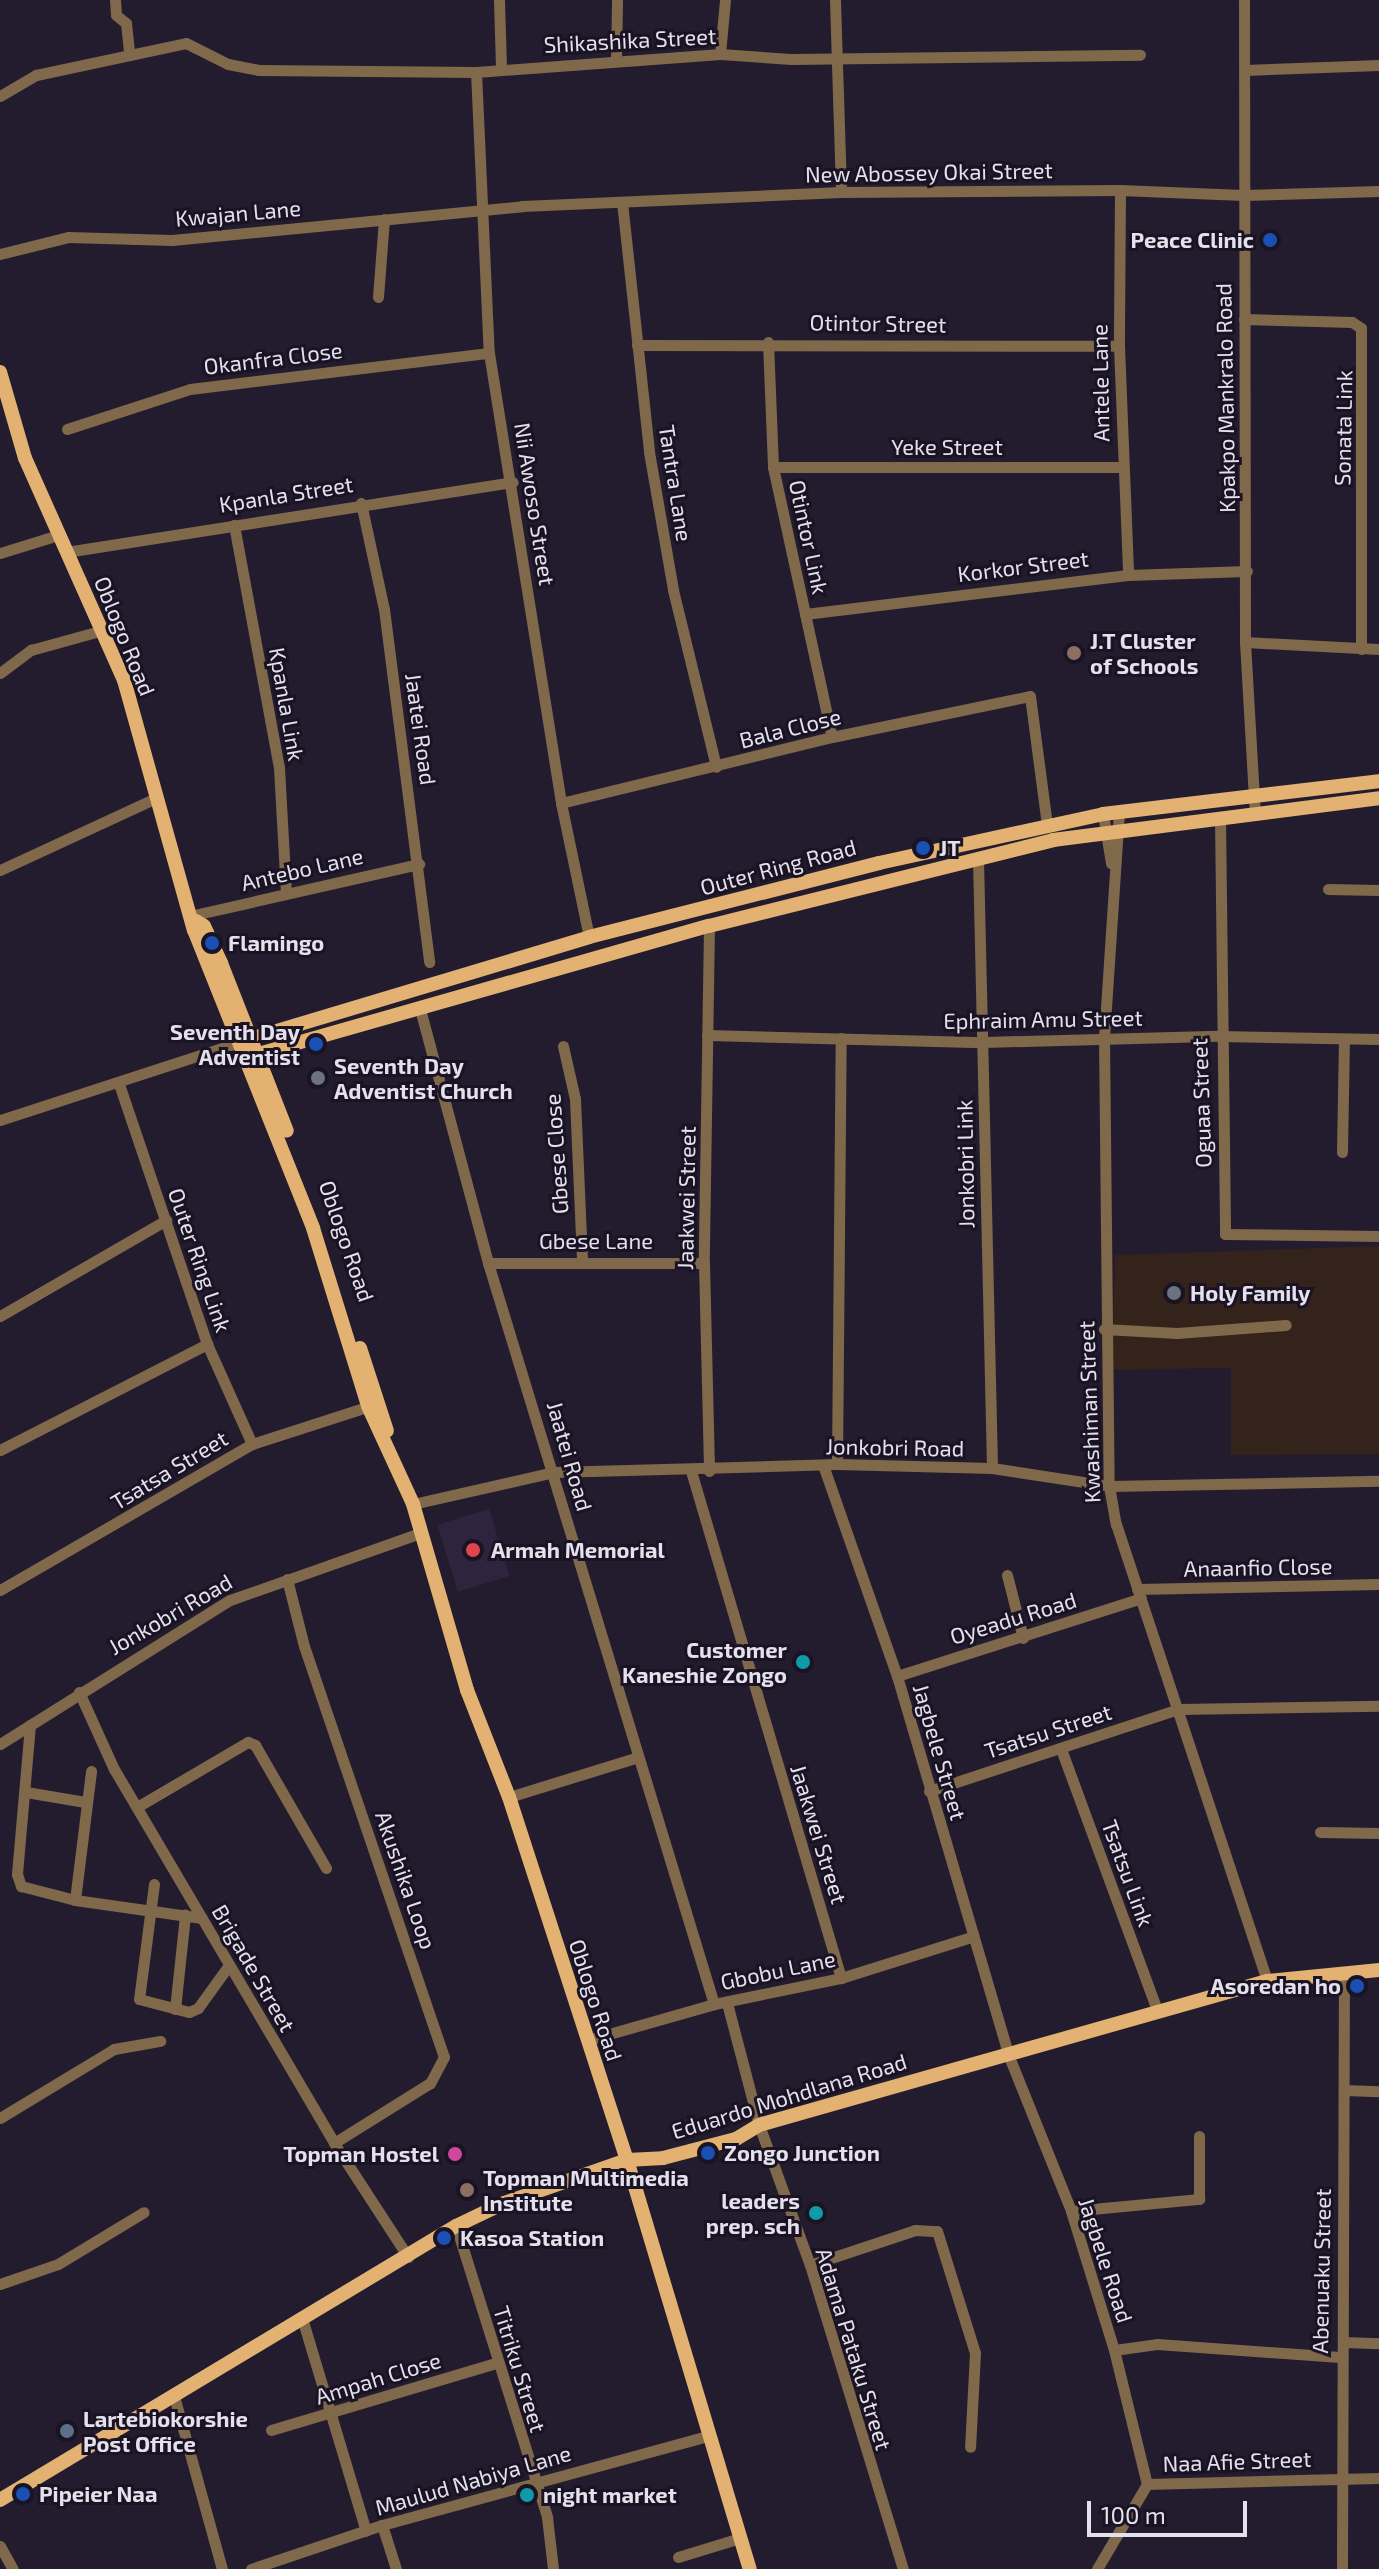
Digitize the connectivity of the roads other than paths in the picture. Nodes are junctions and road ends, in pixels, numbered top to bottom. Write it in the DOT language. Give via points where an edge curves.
graph roads {
  1 [pos="115,0"];
  2 [pos="499,0"];
  3 [pos="617,0"];
  4 [pos="725,0"];
  5 [pos="835,0"];
  6 [pos="1244,0"];
  7 [pos="129,52"];
  8 [pos="720,54"];
  9 [pos="1140,55"];
  10 [pos="833,56"];
  11 [pos="616,60"];
  12 [pos="1379,65"];
  13 [pos="501,69"];
  14 [pos="1245,70"];
  15 [pos="476,72"];
  16 [pos="0,96"];
  17 [pos="1120,190"];
  18 [pos="1379,191"];
  19 [pos="841,192"];
  20 [pos="1243,195"];
  21 [pos="622,202"];
  22 [pos="480,209"];
  23 [pos="384,219"];
  24 [pos="0,254"];
  25 [pos="378,297"];
  26 [pos="1244,319"];
  27 [pos="768,342"];
  28 [pos="637,345"];
  29 [pos="1119,346"];
  30 [pos="489,353"];
  31 [pos="0,372"];
  32 [pos="67,429"];
  33 [pos="773,467"];
  34 [pos="1122,467"];
  35 [pos="513,482"];
  36 [pos="361,503"];
  37 [pos="234,525"];
  38 [pos="58,535"];
  39 [pos="66,552"];
  40 [pos="0,553"];
  41 [pos="1247,571"];
  42 [pos="1128,575"];
  43 [pos="805,614"];
  44 [pos="103,630"];
  45 [pos="1245,642"];
  46 [pos="1361,649"];
  47 [pos="1379,649"];
  48 [pos="0,673"];
  49 [pos="832,737"];
  50 [pos="716,767"];
  51 [pos="1379,781"];
  52 [pos="1253,795"];
  53 [pos="1379,798"];
  54 [pos="154,799"];
  55 [pos="561,803"];
  56 [pos="1119,812"];
  57 [pos="1103,814"];
  58 [pos="1255,815"];
  59 [pos="1220,817"];
  60 [pos="1047,825"];
  61 [pos="1112,832"];
  62 [pos="978,859"];
  63 [pos="419,864"];
  64 [pos="0,870"];
  65 [pos="1328,889"];
  66 [pos="1379,890"];
  67 [pos="286,893"];
  68 [pos="195,918"];
  69 [pos="709,926"];
  70 [pos="589,937"];
  71 [pos="429,962"];
  72 [pos="420,1009"];
  73 [pos="707,1035"];
  74 [pos="1219,1036"];
  75 [pos="841,1038"];
  76 [pos="1104,1038"];
  77 [pos="1379,1039"];
  78 [pos="246,1040"];
  79 [pos="1344,1040"];
  80 [pos="983,1042"];
  81 [pos="563,1046"];
  82 [pos="254,1057"];
  83 [pos="202,1058"];
  84 [pos="119,1084"];
  85 [pos="0,1120"];
  86 [pos="1342,1152"];
  87 [pos="166,1220"];
  88 [pos="1379,1236"];
  89 [pos="582,1259"];
  90 [pos="488,1263"];
  91 [pos="704,1263"];
  92 [pos="0,1316"];
  93 [pos="1286,1325"];
  94 [pos="1104,1329"];
  95 [pos="207,1344"];
  96 [pos="375,1404"];
  97 [pos="252,1444"];
  98 [pos="0,1450"];
  99 [pos="837,1464"];
  100 [pos="823,1465"];
  101 [pos="992,1468"];
  102 [pos="691,1471"];
  103 [pos="709,1471"];
  104 [pos="554,1472"];
  105 [pos="1379,1481"];
  106 [pos="1109,1486"];
  107 [pos="413,1504"];
  108 [pos="420,1533"];
  109 [pos="1007,1575"];
  110 [pos="287,1579"];
  111 [pos="1379,1584"];
  112 [pos="0,1590"];
  113 [pos="1139,1594"];
  114 [pos="1023,1638"];
  115 [pos="897,1676"];
  116 [pos="79,1692"];
  117 [pos="1379,1706"];
  118 [pos="1179,1709"];
  119 [pos="30,1725"];
  120 [pos="0,1743"];
  121 [pos="1061,1749"];
  122 [pos="635,1758"];
  123 [pos="91,1771"];
  124 [pos="929,1791"];
  125 [pos="26,1792"];
  126 [pos="509,1797"];
  127 [pos="85,1802"];
  128 [pos="137,1807"];
  129 [pos="1320,1832"];
  130 [pos="1379,1833"];
  131 [pos="326,1868"];
  132 [pos="154,1884"];
  133 [pos="75,1900"];
  134 [pos="148,1908"];
  135 [pos="185,1915"];
  136 [pos="202,1918"];
  137 [pos="974,1936"];
  138 [pos="229,1965"];
  139 [pos="1379,1970"];
  140 [pos="1344,1974"];
  141 [pos="841,1978"];
  142 [pos="1267,1981"];
  143 [pos="727,2003"];
  144 [pos="714,2004"];
  145 [pos="175,2009"];
  146 [pos="1158,2012"];
  147 [pos="588,2040"];
  148 [pos="160,2041"];
  149 [pos="1008,2054"];
  150 [pos="1344,2090"];
  151 [pos="1379,2091"];
  152 [pos="0,2118"];
  153 [pos="759,2125"];
  154 [pos="1199,2136"];
  155 [pos="334,2143"];
  156 [pos="627,2160"];
  157 [pos="1071,2211"];
  158 [pos="144,2212"];
  159 [pos="456,2226"];
  160 [pos="408,2257"];
  161 [pos="810,2265"];
  162 [pos="0,2284"];
  163 [pos="302,2318"];
  164 [pos="1343,2342"];
  165 [pos="1379,2343"];
  166 [pos="1114,2350"];
  167 [pos="1340,2357"];
  168 [pos="496,2363"];
  169 [pos="174,2396"];
  170 [pos="332,2412"];
  171 [pos="271,2430"];
  172 [pos="707,2436"];
  173 [pos="970,2447"];
  174 [pos="1342,2478"];
  175 [pos="1379,2478"];
  176 [pos="535,2483"];
  177 [pos="1147,2484"];
  178 [pos="0,2500"];
  179 [pos="382,2525"];
  180 [pos="366,2531"];
  181 [pos="740,2538"];
  182 [pos="0,2546"];
  183 [pos="678,2557"];
  184 [pos="13,2569"];
  185 [pos="222,2569"];
  186 [pos="251,2569"];
  187 [pos="396,2569"];
  188 [pos="553,2569"];
  189 [pos="750,2569"];
  190 [pos="903,2569"];
  191 [pos="1097,2569"];
  192 [pos="1342,2569"];
  1 -- 7 [label="street" via="116,15 126,23"];
  2 -- 13 [label="street"];
  3 -- 11 [label="street"];
  4 -- 8 [label="street"];
  5 -- 10 [label="street"];
  6 -- 14 [label="street, Kpakpo Mankralo Road"];
  7 -- 15 [label="street, Shikashika Street" via="186,43 228,64 258,70"];
  7 -- 16 [label="street, Shikashika Street" via="36,75"];
  8 -- 10 [label="street, Shikashika Street"];
  8 -- 11 [label="street, Shikashika Street"];
  9 -- 10 [label="street, Shikashika Street"];
  10 -- 19 [label="street"];
  11 -- 13 [label="street, Shikashika Street"];
  12 -- 14 [label="street"];
  13 -- 15 [label="street, Shikashika Street"];
  14 -- 20 [label="street, Kpakpo Mankralo Road"];
  15 -- 22 [label="street, Nii Awoso Street"];
  17 -- 19 [label="street, New Abossey Okai Street"];
  17 -- 20 [label="street, New Abossey Okai Street"];
  17 -- 29 [label="street, Antele Lane"];
  18 -- 20 [label="street, New Abossey Okai Street"];
  19 -- 21 [label="street, New Abossey Okai Street"];
  20 -- 26 [label="street, Kpakpo Mankralo Road"];
  21 -- 22 [label="street, New Abossey Okai Street"];
  21 -- 28 [label="street, Tantra Lane"];
  22 -- 23 [label="street, Kwajan Lane"];
  22 -- 30 [label="street, Nii Awoso Street"];
  23 -- 24 [label="street, Kwajan Lane" via="172,240 68,237"];
  23 -- 25 [label="street"];
  26 -- 41 [label="street, Kpakpo Mankralo Road"];
  26 -- 46 [label="street, Sonata Link" via="1352,322 1361,328"];
  27 -- 28 [label="street, Otintor Street"];
  27 -- 29 [label="street, Otintor Street"];
  27 -- 33 [label="street, Otintor Link"];
  28 -- 50 [label="street, Tantra Lane" via="673,590"];
  29 -- 34 [label="street, Antele Lane"];
  30 -- 32 [label="street, Okanfra Close" via="190,389"];
  30 -- 35 [label="street, Nii Awoso Street"];
  31 -- 38 [label="main road, Oblogo Road" via="25,458"];
  33 -- 34 [label="street, Yeke Street"];
  33 -- 43 [label="street, Otintor Link"];
  34 -- 42 [label="street, Antele Lane"];
  35 -- 36 [label="street, Kpanla Street"];
  35 -- 55 [label="street, Nii Awoso Street"];
  36 -- 37 [label="street, Kpanla Street"];
  36 -- 63 [label="street, Jaatei Road" via="384,609"];
  37 -- 39 [label="street, Kpanla Street"];
  37 -- 67 [label="street, Kpanla Link" via="279,768"];
  38 -- 39 [label="main road, Oblogo Road"];
  38 -- 40 [label="street"];
  39 -- 44 [label="main road, Oblogo Road"];
  41 -- 42 [label="street, Korkor Street"];
  41 -- 45 [label="street, Kpakpo Mankralo Road"];
  42 -- 43 [label="street, Korkor Street"];
  43 -- 49 [label="street, Otintor Link"];
  44 -- 48 [label="street" via="31,650"];
  44 -- 54 [label="main road, Oblogo Road" via="124,680"];
  45 -- 46 [label="street"];
  45 -- 52 [label="street, Kpakpo Mankralo Road"];
  46 -- 47 [label="street"];
  49 -- 50 [label="street, Bala Close"];
  49 -- 60 [label="street, Bala Close" via="1030,696"];
  50 -- 55 [label="street, Bala Close"];
  51 -- 52 [label="main road, Outer Ring Road"];
  52 -- 56 [label="main road, Outer Ring Road"];
  52 -- 58 [label="street, Kpakpo Mankralo Road"];
  53 -- 58 [label="main road, Outer Ring Road"];
  54 -- 64 [label="street"];
  54 -- 68 [label="main road, Oblogo Road"];
  55 -- 70 [label="street, Nii Awoso Street"];
  56 -- 57 [label="main road, Outer Ring Road"];
  56 -- 61 [label="street, Kwashiman Street"];
  57 -- 60 [label="main road, Outer Ring Road"];
  57 -- 61 [label="street, Kwashiman Street"];
  58 -- 59 [label="main road, Outer Ring Road"];
  59 -- 61 [label="main road, Outer Ring Road"];
  59 -- 74 [label="street, Oguaa Street"];
  60 -- 70 [label="main road, Outer Ring Road"];
  61 -- 62 [label="main road, Outer Ring Road"];
  61 -- 76 [label="street, Kwashiman Street"];
  62 -- 69 [label="main road, Outer Ring Road"];
  62 -- 80 [label="street, Jonkobri Link"];
  63 -- 67 [label="street, Antebo Lane"];
  63 -- 71 [label="street, Jaatei Road"];
  65 -- 66 [label="street"];
  67 -- 68 [label="street, Antebo Lane"];
  68 -- 78 [label="main road, Oblogo Road" via="194,930"];
  69 -- 72 [label="main road, Outer Ring Road"];
  69 -- 73 [label="street, Jaakwei Street"];
  70 -- 78 [label="main road, Outer Ring Road"];
  72 -- 82 [label="main road, Outer Ring Road"];
  72 -- 90 [label="street, Jaatei Road"];
  73 -- 75 [label="street, Ephraim Amu Street"];
  73 -- 91 [label="street, Jaakwei Street"];
  74 -- 76 [label="street, Ephraim Amu Street"];
  74 -- 79 [label="street, Ephraim Amu Street"];
  74 -- 88 [label="street, Oguaa Street" via="1225,1234"];
  75 -- 80 [label="street, Ephraim Amu Street"];
  75 -- 99 [label="street"];
  76 -- 80 [label="street, Ephraim Amu Street"];
  76 -- 94 [label="street, Kwashiman Street"];
  77 -- 79 [label="street, Ephraim Amu Street"];
  78 -- 82 [label="main road, Oblogo Road"];
  78 -- 83 [label="street, Outer Ring Road"];
  79 -- 86 [label="street"];
  80 -- 101 [label="street, Jonkobri Link"];
  81 -- 89 [label="street, Gbese Close" via="575,1099"];
  82 -- 83 [label="street, Outer Ring Road"];
  82 -- 96 [label="main road, Oblogo Road"];
  83 -- 84 [label="street, Outer Ring Road"];
  84 -- 85 [label="street, Outer Ring Road"];
  84 -- 87 [label="street, Outer Ring Link"];
  87 -- 92 [label="street"];
  87 -- 95 [label="street, Outer Ring Link"];
  89 -- 90 [label="street, Gbese Lane"];
  89 -- 91 [label="street, Gbese Lane"];
  90 -- 104 [label="street, Jaatei Road"];
  91 -- 103 [label="street, Jaakwei Street"];
  93 -- 94 [label="street" via="1177,1333"];
  94 -- 106 [label="street, Kwashiman Street"];
  95 -- 97 [label="street, Outer Ring Link"];
  95 -- 98 [label="street"];
  96 -- 97 [label="street, Tsatsa Street"];
  96 -- 107 [label="main road, Oblogo Road"];
  97 -- 112 [label="street, Tsatsa Street"];
  99 -- 100 [label="street, Jonkobri Road"];
  99 -- 101 [label="street, Jonkobri Road"];
  100 -- 103 [label="street, Jonkobri Road"];
  100 -- 115 [label="street, Jagbele Street"];
  101 -- 106 [label="street, Jonkobri Road"];
  102 -- 103 [label="street, Jonkobri Road"];
  102 -- 104 [label="street, Jonkobri Road"];
  102 -- 141 [label="street, Jaakwei Street"];
  104 -- 107 [label="street, Jonkobri Road"];
  104 -- 122 [label="street, Jaatei Road"];
  105 -- 106 [label="street, Jonkobri Road"];
  106 -- 113 [label="street, Kwashiman Street"];
  107 -- 108 [label="main road, Oblogo Road"];
  108 -- 110 [label="street, Jonkobri Road"];
  108 -- 126 [label="main road, Oblogo Road" via="485,1745"];
  109 -- 114 [label="street"];
  110 -- 116 [label="street, Jonkobri Road" via="195,1619"];
  110 -- 155 [label="street, Akushika Loop" via="304,1646 444,2057 430,2083"];
  111 -- 113 [label="street, Anaanfio Close"];
  113 -- 114 [label="street, Oyeadu Road"];
  113 -- 118 [label="street, Kwashiman Street"];
  114 -- 115 [label="street, Oyeadu Road"];
  115 -- 124 [label="street, Jagbele Street"];
  116 -- 119 [label="street, Jonkobri Road"];
  116 -- 128 [label="street, Brigade Street"];
  117 -- 118 [label="street, Tsatsu Street"];
  118 -- 121 [label="street, Tsatsu Street"];
  118 -- 142 [label="street, Kwashiman Street"];
  119 -- 120 [label="street, Jonkobri Road"];
  119 -- 125 [label="street"];
  121 -- 124 [label="street, Tsatsu Street"];
  121 -- 146 [label="street, Tsatsu Link"];
  122 -- 126 [label="street"];
  122 -- 144 [label="street, Jaatei Road"];
  123 -- 127 [label="street"];
  124 -- 137 [label="street, Jagbele Street"];
  125 -- 127 [label="street"];
  125 -- 133 [label="street" via="17,1874 21,1886"];
  126 -- 147 [label="main road, Oblogo Road"];
  127 -- 133 [label="street"];
  128 -- 131 [label="street" via="248,1742 255,1745"];
  128 -- 136 [label="street, Brigade Street"];
  129 -- 130 [label="street"];
  132 -- 134 [label="street"];
  133 -- 134 [label="street"];
  134 -- 135 [label="street"];
  134 -- 145 [label="street" via="136,1994 149,2004"];
  135 -- 136 [label="street"];
  135 -- 145 [label="street"];
  136 -- 138 [label="street, Brigade Street"];
  137 -- 141 [label="street, Gbobu Lane"];
  137 -- 149 [label="street, Jagbele Street"];
  138 -- 145 [label="street" via="210,1988 206,2003 189,2012"];
  138 -- 155 [label="street, Brigade Street"];
  139 -- 140 [label="main road, Eduardo Mohdlana Road"];
  140 -- 142 [label="main road, Eduardo Mohdlana Road"];
  140 -- 150 [label="street, Abenuaku Street"];
  141 -- 143 [label="street, Gbobu Lane"];
  142 -- 146 [label="main road, Eduardo Mohdlana Road"];
  143 -- 144 [label="street, Gbobu Lane"];
  143 -- 153 [label="street, Adama Pataku Street"];
  144 -- 147 [label="street, Gbobu Lane"];
  146 -- 149 [label="main road, Eduardo Mohdlana Road"];
  147 -- 156 [label="main road, Oblogo Road"];
  148 -- 152 [label="street" via="114,2049"];
  149 -- 153 [label="main road, Eduardo Mohdlana Road"];
  149 -- 157 [label="street, Jagbele Road"];
  150 -- 151 [label="street"];
  150 -- 164 [label="street, Abenuaku Street"];
  153 -- 156 [label="main road, Eduardo Mohdlana Road" via="736,2139 663,2158"];
  153 -- 161 [label="street, Adama Pataku Street"];
  154 -- 157 [label="street" via="1199,2199"];
  155 -- 160 [label="street, Brigade Street"];
  156 -- 159 [label="main road, Eduardo Mohdlana Road" via="504,2203"];
  156 -- 172 [label="main road, Oblogo Road"];
  157 -- 166 [label="street, Jagbele Road"];
  158 -- 162 [label="street" via="58,2264"];
  159 -- 160 [label="main road, Eduardo Mohdlana Road"];
  159 -- 168 [label="street, Titriku Street"];
  160 -- 163 [label="main road, Eduardo Mohdlana Road"];
  161 -- 173 [label="street" via="915,2230 937,2231 975,2353"];
  161 -- 190 [label="street, Adama Pataku Street"];
  163 -- 169 [label="main road, Eduardo Mohdlana Road"];
  163 -- 170 [label="street"];
  164 -- 165 [label="street"];
  164 -- 167 [label="street, Abenuaku Street"];
  166 -- 167 [label="street" via="1157,2344"];
  166 -- 177 [label="street, Jagbele Road"];
  167 -- 174 [label="street, Abenuaku Street"];
  168 -- 170 [label="street, Ampah Close"];
  168 -- 176 [label="street, Titriku Street"];
  169 -- 178 [label="main road, Eduardo Mohdlana Road"];
  169 -- 185 [label="street"];
  170 -- 171 [label="street, Ampah Close"];
  170 -- 180 [label="street"];
  172 -- 176 [label="street, Maulud Nabiya Lane"];
  172 -- 181 [label="main road, Oblogo Road"];
  174 -- 175 [label="street, Naa Afie Street"];
  174 -- 177 [label="street, Naa Afie Street"];
  174 -- 192 [label="street, Abenuaku Street"];
  176 -- 179 [label="street, Maulud Nabiya Lane"];
  176 -- 188 [label="street, Titriku Street" via="547,2517"];
  177 -- 191 [label="street, Naa Afie Street"];
  179 -- 180 [label="street, Maulud Nabiya Lane"];
  179 -- 187 [label="street"];
  180 -- 186 [label="street, Maulud Nabiya Lane"];
  181 -- 183 [label="street"];
  181 -- 189 [label="main road, Oblogo Road"];
  182 -- 184 [label="street"];
}
